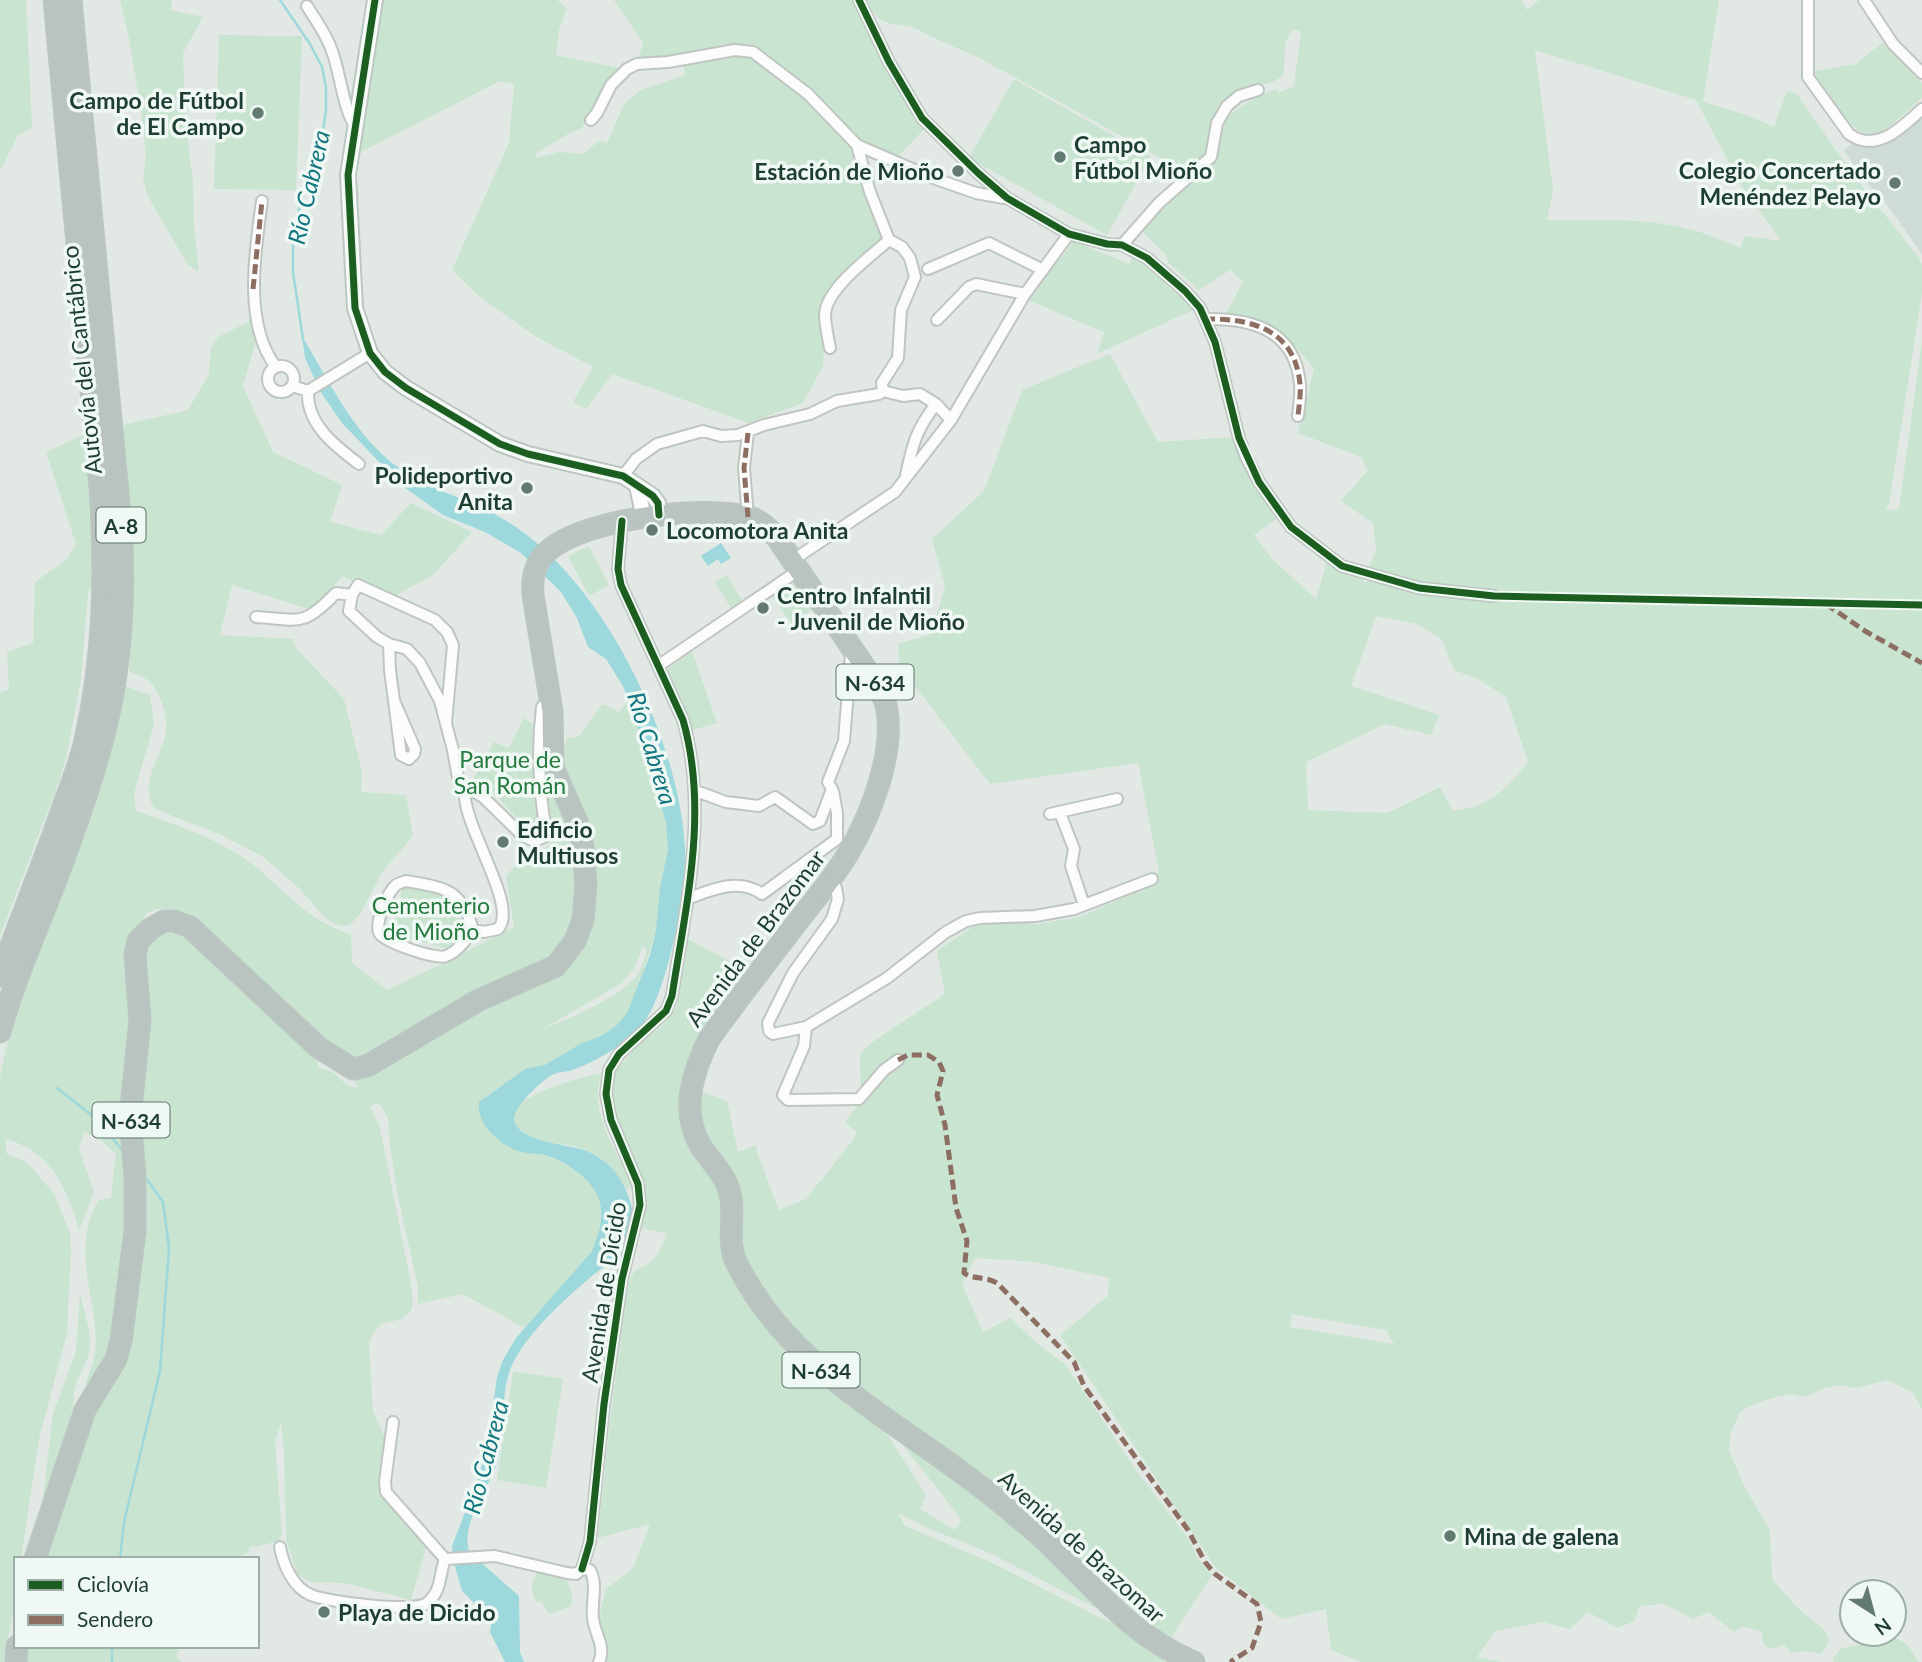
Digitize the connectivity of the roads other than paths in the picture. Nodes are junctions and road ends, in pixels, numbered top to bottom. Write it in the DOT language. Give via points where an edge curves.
graph roads {
  1 [pos="54,0"];
  2 [pos="71,0"];
  3 [pos="375,0"];
  4 [pos="859,0"];
  5 [pos="1808,0"];
  6 [pos="1864,0"];
  7 [pos="307,6"];
  8 [pos="1922,73"];
  9 [pos="1258,90"];
  10 [pos="1922,109"];
  11 [pos="591,120"];
  12 [pos="355,126"];
  13 [pos="857,145"];
  14 [pos="1007,198"];
  15 [pos="262,201"];
  16 [pos="1069,234"];
  17 [pos="889,240"];
  18 [pos="1122,245"];
  19 [pos="928,269"];
  20 [pos="1043,270"];
  21 [pos="1025,293"];
  22 [pos="1205,319"];
  23 [pos="937,320"];
  24 [pos="830,348"];
  25 [pos="370,354"];
  26 [pos="276,367"];
  27 [pos="303,389"];
  28 [pos="883,391"];
  29 [pos="936,404"];
  30 [pos="1298,416"];
  31 [pos="951,420"];
  32 [pos="748,433"];
  33 [pos="359,464"];
  34 [pos="623,476"];
  35 [pos="905,477"];
  36 [pos="637,486"];
  37 [pos="653,496"];
  38 [pos="687,513"];
  39 [pos="748,517"];
  40 [pos="640,518"];
  41 [pos="796,565"];
  42 [pos="352,595"];
  43 [pos="1494,596"];
  44 [pos="256,617"];
  45 [pos="389,644"];
  46 [pos="854,652"];
  47 [pos="658,666"];
  48 [pos="550,699"];
  49 [pos="395,703"];
  50 [pos="446,723"];
  51 [pos="465,789"];
  52 [pos="832,789"];
  53 [pos="696,791"];
  54 [pos="1117,799"];
  55 [pos="831,879"];
  56 [pos="1152,879"];
  57 [pos="687,899"];
  58 [pos="1084,905"];
  59 [pos="473,930"];
  60 [pos="0,976"];
  61 [pos="807,1027"];
  62 [pos="0,1032"];
  63 [pos="898,1060"];
  64 [pos="393,1422"];
  65 [pos="280,1547"];
  66 [pos="37,1557"];
  67 [pos="445,1559"];
  68 [pos="582,1569"];
  69 [pos="599,1662"];
  70 [pos="1194,1662"];
  1 -- 60 [label="highway, Autovía del Cantábrico / A-8" via="100,486 104,618 83,747"];
  2 -- 62 [label="highway, Autovía del Cantábrico / A-8" via="124,564 119,641 114,691 99,752"];
  3 -- 12 [label="street"];
  4 -- 14 [label="street" via="922,118"];
  5 -- 10 [label="street" via="1808,77 1849,134 1857,139 1883,139"];
  6 -- 8 [label="street" via="1893,44"];
  7 -- 12 [label="street" via="331,47 348,115"];
  9 -- 18 [label="street" via="1227,106 1217,123 1211,157 1159,203"];
  11 -- 13 [label="street" via="611,85 637,64 735,50 753,52 808,94"];
  12 -- 25 [label="street" via="348,175 355,308"];
  13 -- 14 [label="street" via="933,178"];
  13 -- 17 [label="street"];
  14 -- 16 [label="street"];
  15 -- 26 [label="street" via="253,289 260,336"];
  16 -- 18 [label="street"];
  16 -- 20 [label="street"];
  17 -- 24 [label="street" via="830,298 825,314"];
  17 -- 28 [label="street" via="910,258 915,277 901,310 898,358 882,383"];
  18 -- 22 [label="street" via="1147,258 1185,291"];
  19 -- 20 [label="street" via="989,243"];
  20 -- 21 [label="street"];
  21 -- 23 [label="street" via="969,287"];
  21 -- 31 [label="street"];
  22 -- 30 [label="street" via="1227,318 1276,334 1297,365"];
  22 -- 43 [label="street" via="1239,438 1259,482 1291,527 1342,566 1419,588"];
  25 -- 27 [label="street"];
  25 -- 34 [label="street" via="406,388 500,444"];
  26 -- 27 [label="street" via="292,371"];
  26 -- 27 [label="street" via="268,376 271,387"];
  27 -- 33 [label="street" via="318,427"];
  28 -- 29 [label="street" via="920,394"];
  28 -- 32 [label="street" via="837,401"];
  29 -- 31 [label="street"];
  29 -- 35 [label="street" via="913,441"];
  31 -- 35 [label="street"];
  32 -- 34 [label="street" via="721,436 703,431 657,444 636,458"];
  32 -- 39 [label="street" via="744,468"];
  34 -- 36 [label="street"];
  35 -- 41 [label="street" via="895,492"];
  36 -- 37 [label="street"];
  36 -- 40 [label="street"];
  37 -- 38 [label="street"];
  37 -- 40 [label="street" via="658,503"];
  38 -- 39 [label="highway, N-634"];
  38 -- 40 [label="highway, N-634"];
  39 -- 41 [label="highway, Avenida de Brazomar / N-634" via="765,525"];
  40 -- 47 [label="street, Avenida de Dícido" via="618,569"];
  40 -- 48 [label="highway, N-634" via="579,533 542,557 532,578"];
  41 -- 46 [label="highway, Avenida de Brazomar / N-634"];
  41 -- 47 [label="street"];
  42 -- 44 [label="street" via="335,593 317,612 300,620"];
  42 -- 45 [label="street" via="349,611"];
  42 -- 50 [label="street" via="358,585 435,620 447,632 453,645"];
  45 -- 49 [label="street"];
  45 -- 50 [label="street" via="407,649 420,663"];
  46 -- 52 [label="street" via="844,741 828,782"];
  46 -- 55 [label="highway, Avenida de Brazomar / N-634" via="886,703 887,752 864,823"];
  47 -- 53 [label="street, Avenida de Dícido" via="683,720"];
  48 -- 51 [label="street" via="541,707 540,718 544,837 529,839 483,797"];
  48 -- 66 [label="highway, N-634" via="553,767 577,822 586,885 583,920 575,941 556,966 479,1000 367,1066 353,1069 318,1048 190,927 164,921 138,942 140,1020 130,1118 135,1231 121,1341 116,1359 85,1410"];
  50 -- 51 [label="street" via="457,777"];
  51 -- 59 [label="street" via="467,814 504,914 498,929"];
  52 -- 53 [label="street" via="820,821 813,824 775,797 759,806 726,802"];
  52 -- 57 [label="street" via="837,839 762,894 730,885"];
  53 -- 57 [label="street, Avenida de Dícido"];
  54 -- 58 [label="street" via="1055,814 1074,849 1070,866"];
  55 -- 61 [label="street" via="836,888 832,919 793,973 767,1028 773,1034"];
  55 -- 70 [label="highway, Avenida de Brazomar / N-634" via="709,1039 691,1087 693,1130 727,1185 731,1201 734,1259 770,1318 822,1370 995,1498 1049,1543 1149,1640"];
  56 -- 58 [label="street"];
  57 -- 68 [label="street, Avenida de Dícido" via="666,1011 619,1054 609,1070 606,1094 611,1120 638,1184 640,1205 622,1279 590,1542"];
  58 -- 61 [label="street" via="1035,916 966,921 887,978"];
  59 -- 59 [label="street" via="455,895 406,881 388,895 378,923 388,941 440,957 454,952"];
  61 -- 63 [label="street" via="783,1096 788,1100 859,1099"];
  64 -- 67 [label="street" via="386,1492"];
  65 -- 67 [label="street" via="291,1577 310,1595 399,1608 425,1605 432,1599 440,1587"];
  67 -- 68 [label="street" via="495,1556 568,1573"];
  68 -- 69 [label="street" via="590,1570 595,1582 592,1612 601,1646"];
}
